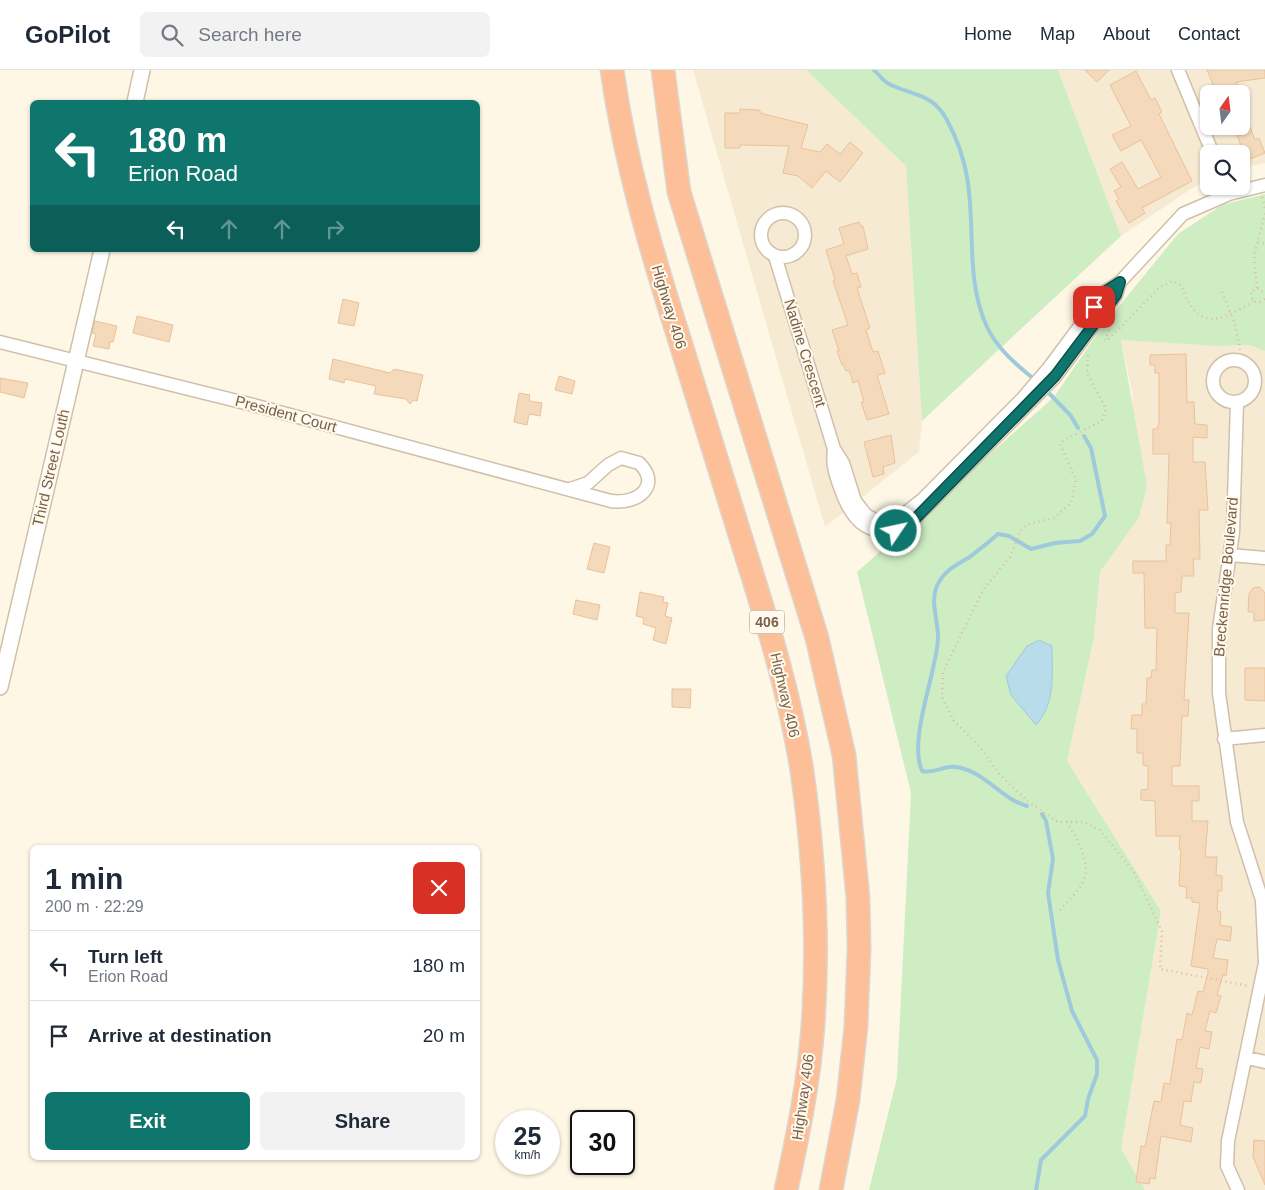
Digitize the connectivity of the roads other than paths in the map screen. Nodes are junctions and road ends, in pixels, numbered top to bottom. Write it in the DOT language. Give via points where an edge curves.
graph roads {
  1 [pos="142,70"];
  2 [pos="612,70"];
  3 [pos="663,70"];
  4 [pos="1178,70"];
  5 [pos="135,100"];
  6 [pos="1208,145"];
  7 [pos="1265,185"];
  8 [pos="1250,187"];
  9 [pos="1218,195"];
  10 [pos="102,252"];
  11 [pos="775,256"];
  12 [pos="0,342"];
  13 [pos="76,362"];
  14 [pos="1237,402"];
  15 [pos="570,489"];
  16 [pos="1230,555"];
  17 [pos="1265,558"];
  18 [pos="0,686"];
  19 [pos="1265,735"];
  20 [pos="1224,739"];
  21 [pos="1263,901"];
  22 [pos="1247,1058"];
  23 [pos="1265,1062"];
  24 [pos="786,1190"];
  25 [pos="831,1190"];
  26 [pos="1238,1190"];
  1 -- 5 [label="street"];
  2 -- 24 [label="highway, Highway 406 / 406" via="624,142 644,225 767,620 802,772 813,879 816,955 813,1027 802,1116"];
  3 -- 25 [label="highway" via="679,192 817,638 844,755 858,898 859,949 856,1026 848,1100"];
  4 -- 6 [label="street"];
  7 -- 8 [label="street, Nadine Crescent"];
  9 -- 11 [label="street, Nadine Crescent" via="1183,214 1120,282 1106,291 1052,373 910,524 896,531 877,531 854,517 846,505 832,464 834,450"];
  10 -- 13 [label="street, Third Street Louth"];
  12 -- 13 [label="street, President Court"];
  13 -- 15 [label="street, President Court"];
  13 -- 18 [label="street, Third Street Louth"];
  14 -- 14 [label="street" via="1223,399 1212,382 1216,368 1235,359 1242,360 1253,370 1256,383 1250,396"];
  14 -- 16 [label="street, Breckenridge Boulevard"];
  15 -- 15 [label="street, President Court" via="625,502 638,499 647,476 639,463 621,458 588,483"];
  16 -- 17 [label="street"];
  16 -- 20 [label="street, Breckenridge Boulevard" via="1219,629 1218,693"];
  19 -- 20 [label="street"];
  20 -- 21 [label="street, Breckenridge Boulevard" via="1237,822"];
  21 -- 22 [label="street, Breckenridge Boulevard" via="1265,963"];
  22 -- 23 [label="street"];
  22 -- 26 [label="street, Breckenridge Boulevard" via="1228,1141 1228,1166"];
}
